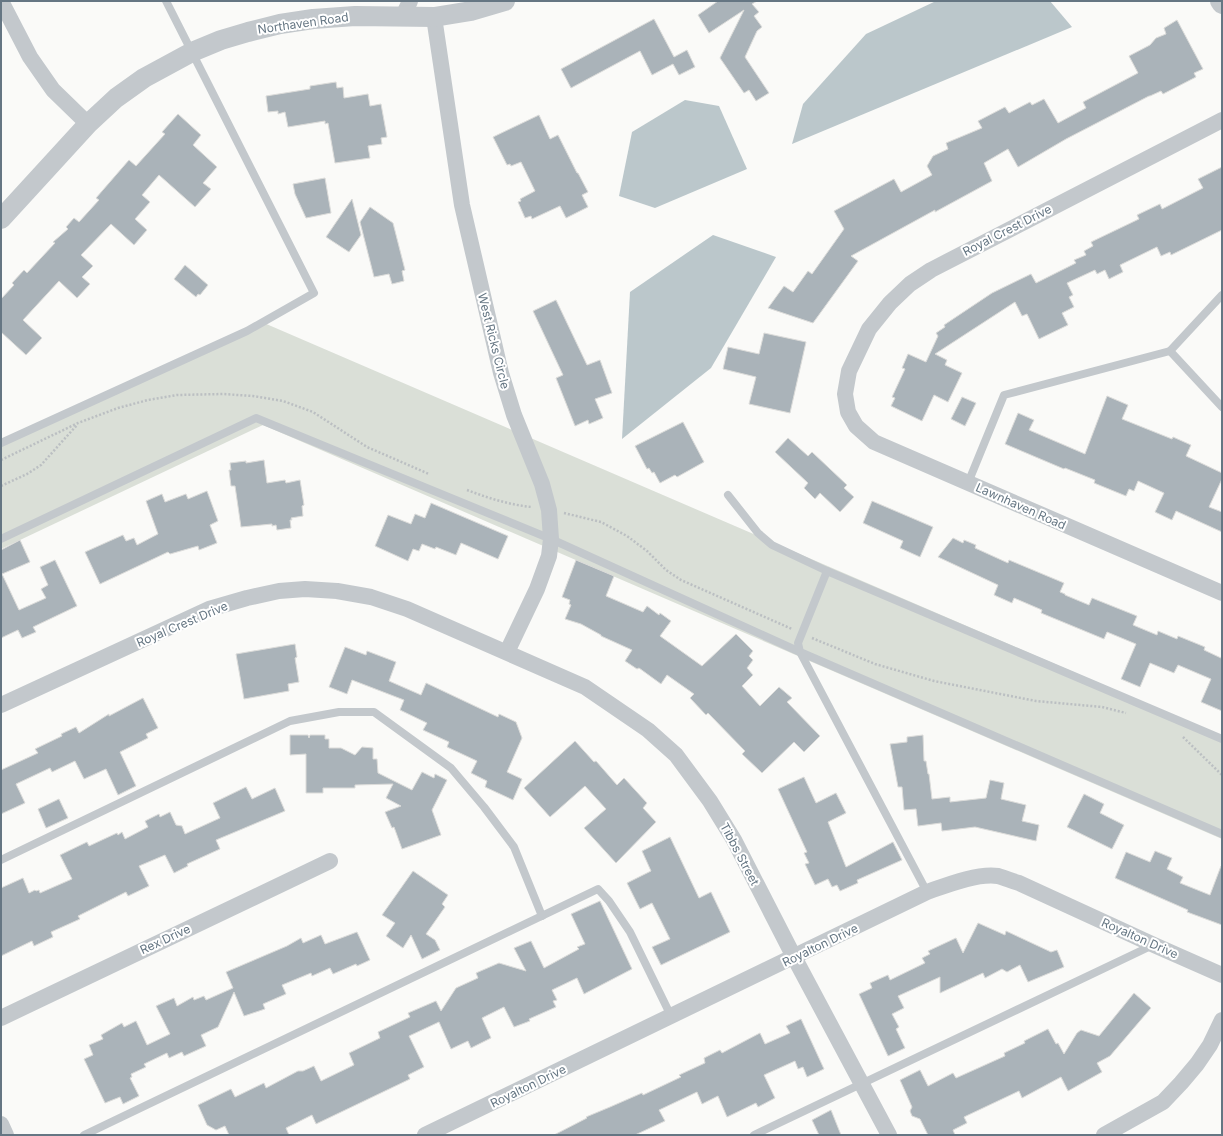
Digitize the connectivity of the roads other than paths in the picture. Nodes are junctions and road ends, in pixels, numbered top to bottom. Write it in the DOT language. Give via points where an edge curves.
graph roads {
  1 [pos="1,1"];
  2 [pos="166,1"];
  3 [pos="504,1"];
  4 [pos="1220,1"];
  5 [pos="1222,4"];
  6 [pos="407,8"];
  7 [pos="434,16"];
  8 [pos="192,52"];
  9 [pos="1222,120"];
  10 [pos="88,124"];
  11 [pos="1,219"];
  12 [pos="1222,296"];
  13 [pos="1170,352"];
  14 [pos="844,394"];
  15 [pos="1222,407"];
  16 [pos="1,443"];
  17 [pos="968,483"];
  18 [pos="728,495"];
  19 [pos="1,539"];
  20 [pos="551,539"];
  21 [pos="827,571"];
  22 [pos="1222,593"];
  23 [pos="507,652"];
  24 [pos="800,652"];
  25 [pos="1,705"];
  26 [pos="1222,739"];
  27 [pos="1222,834"];
  28 [pos="1,860"];
  29 [pos="330,861"];
  30 [pos="927,892"];
  31 [pos="542,916"];
  32 [pos="1154,945"];
  33 [pos="794,957"];
  34 [pos="1222,975"];
  35 [pos="672,1016"];
  36 [pos="1,1018"];
  37 [pos="1222,1020"];
  38 [pos="861,1084"];
  39 [pos="1,1124"];
  40 [pos="6,1135"];
  41 [pos="84,1135"];
  42 [pos="425,1135"];
  43 [pos="754,1135"];
  44 [pos="889,1135"];
  45 [pos="1104,1135"];
  1 -- 10 [label="street" via="30,57 53,90"];
  2 -- 8 [label="lane"];
  3 -- 7 [label="street, Northaven Road" via="471,11"];
  4 -- 5 [label="street"];
  6 -- 7 [label="street, Northaven Road"];
  6 -- 8 [label="street, Northaven Road" via="280,24 221,40"];
  7 -- 20 [label="street, West Ricks Circle" via="462,205 501,373 514,415 542,484 549,510"];
  8 -- 10 [label="street, Northaven Road" via="144,78 116,98"];
  8 -- 16 [label="lane" via="314,293 247,331"];
  9 -- 14 [label="street, Royal Crest Drive" via="931,270 910,284 890,303 869,330 849,371"];
  10 -- 11 [label="street, Northaven Road"];
  12 -- 13 [label="lane"];
  13 -- 15 [label="lane"];
  13 -- 17 [label="lane" via="1004,395"];
  14 -- 17 [label="street, Lawnhaven Road" via="848,412 856,426 874,442"];
  17 -- 22 [label="street, Lawnhaven Road"];
  18 -- 21 [label="lane" via="758,533 772,545"];
  19 -- 20 [label="lane" via="256,418"];
  20 -- 23 [label="street, West Ricks Circle" via="549,556 537,589"];
  20 -- 24 [label="lane"];
  21 -- 24 [label="lane" via="798,643"];
  21 -- 26 [label="lane"];
  23 -- 25 [label="street, Royal Crest Drive" via="407,609 371,597 337,591 279,591 210,609"];
  23 -- 33 [label="street, Tibbs Street" via="585,687 648,730 676,755 710,800 734,840"];
  24 -- 27 [label="lane"];
  24 -- 30 [label="lane"];
  28 -- 31 [label="lane" via="290,721 339,712 374,712 451,768 484,807 514,847"];
  29 -- 36 [label="street, Rex Drive"];
  30 -- 32 [label="street, Royalton Drive" via="954,882 997,876 1019,883"];
  30 -- 33 [label="street, Royalton Drive"];
  31 -- 35 [label="lane" via="598,889 630,932"];
  31 -- 41 [label="lane"];
  32 -- 34 [label="street, Royalton Drive"];
  32 -- 38 [label="lane"];
  33 -- 35 [label="street, Royalton Drive"];
  33 -- 38 [label="street, Tibbs Street"];
  35 -- 42 [label="street, Royalton Drive"];
  37 -- 45 [label="street" via="1197,1064 1163,1102"];
  38 -- 43 [label="lane"];
  38 -- 44 [label="street, Tibbs Street"];
  39 -- 40 [label="street"];
}
